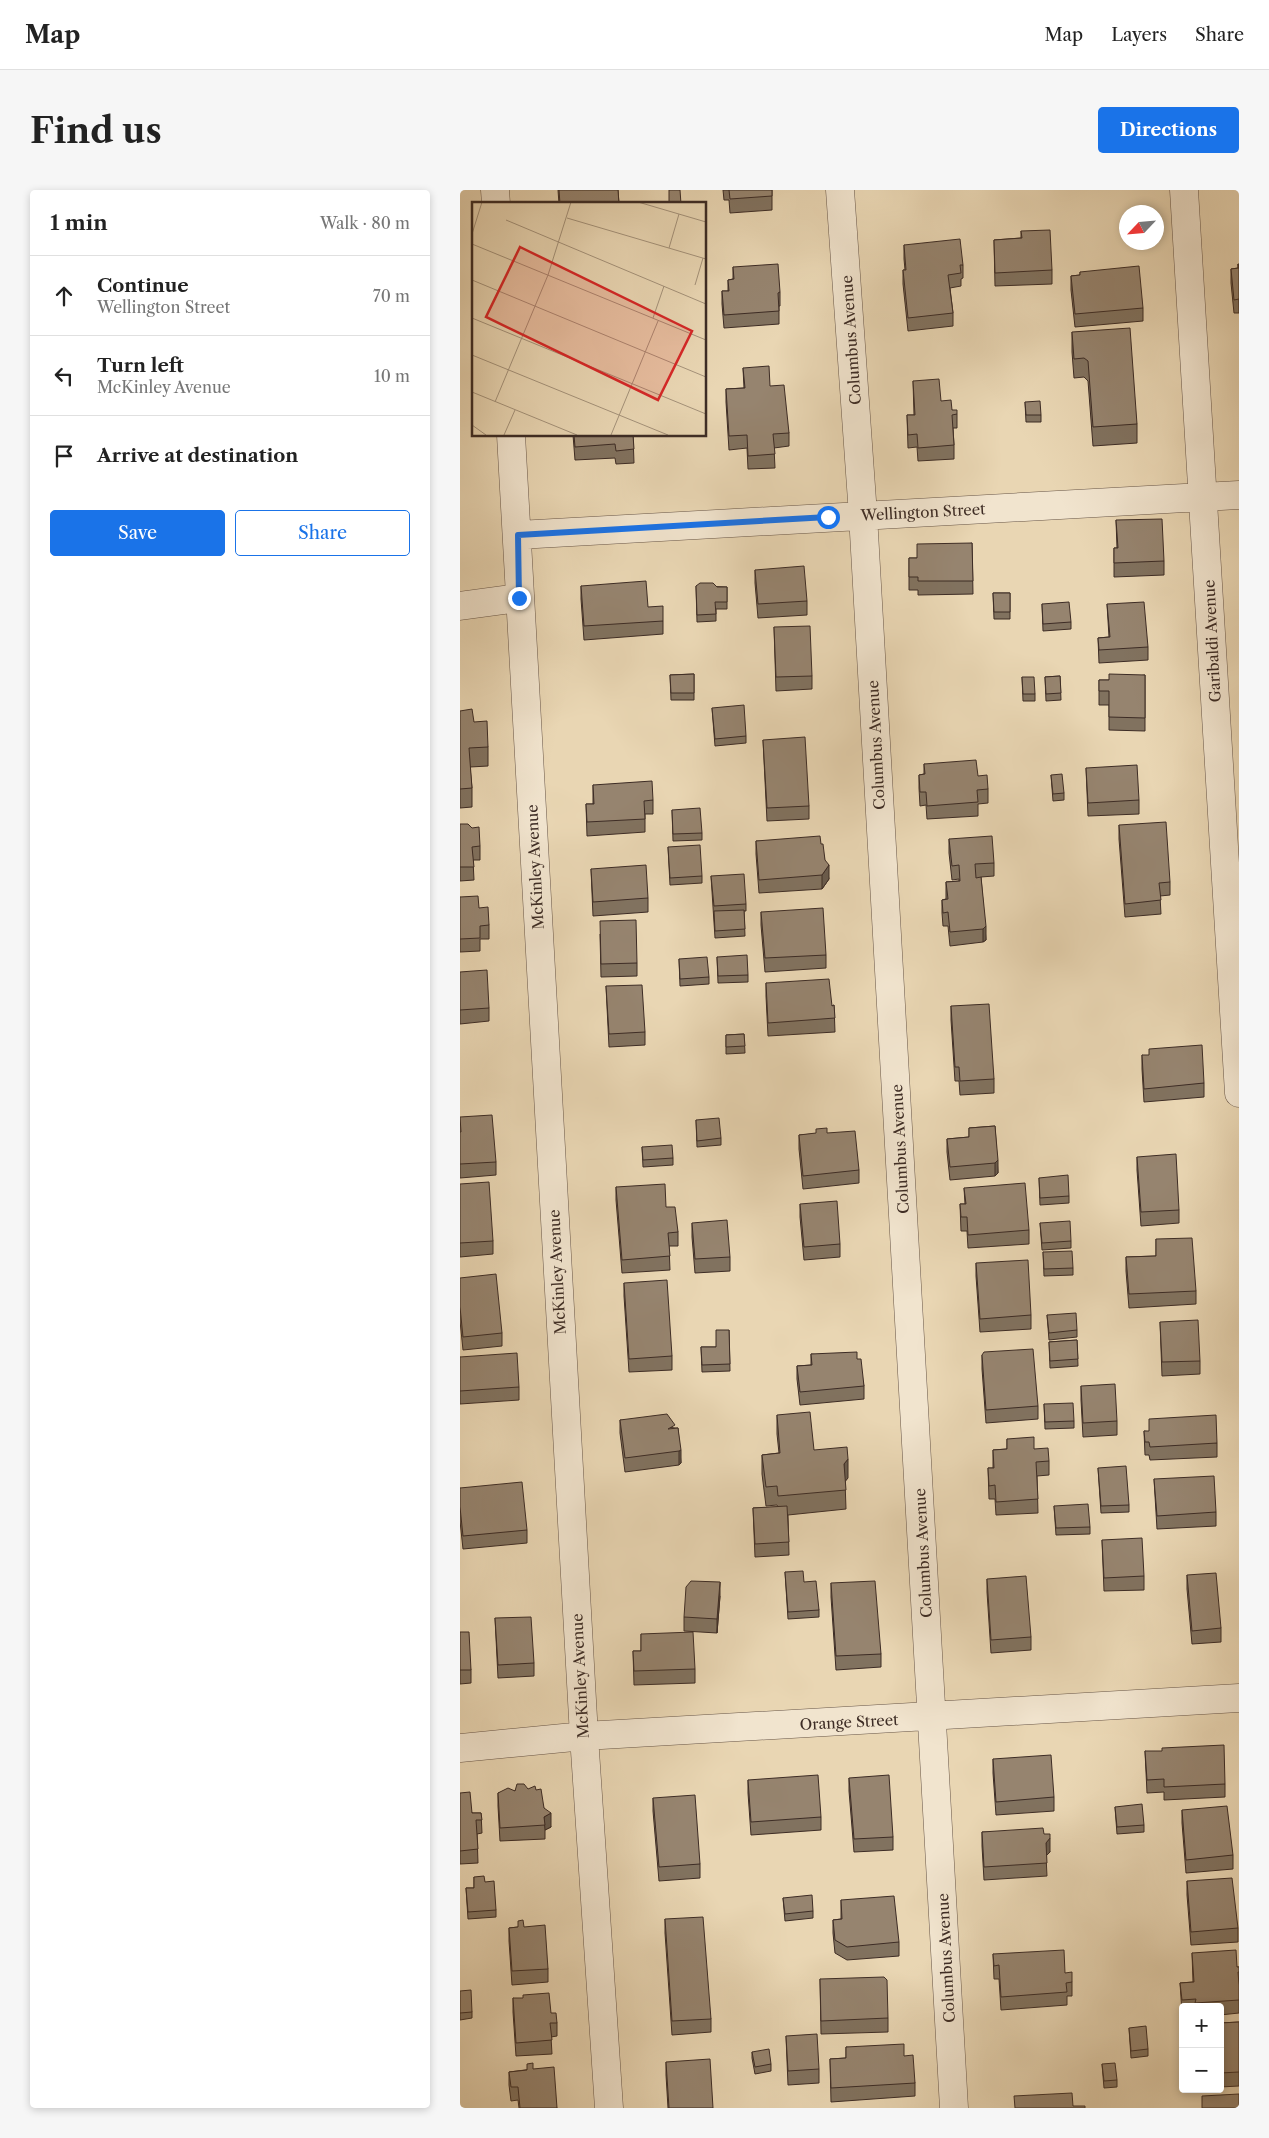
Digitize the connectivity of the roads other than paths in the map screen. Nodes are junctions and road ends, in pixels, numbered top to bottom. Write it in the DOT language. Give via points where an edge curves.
graph roads {
  1 [pos="840,190"];
  2 [pos="1184,190"];
  3 [pos="512,436"];
  4 [pos="1239,495"];
  5 [pos="1204,497"];
  6 [pos="863,515"];
  7 [pos="518,535"];
  8 [pos="519,598"];
  9 [pos="460,606"];
  10 [pos="1239,1093"];
  11 [pos="1239,1698"];
  12 [pos="932,1717"];
  13 [pos="584,1736"];
  14 [pos="460,1748"];
  15 [pos="609,2108"];
  16 [pos="954,2108"];
  1 -- 6 [label="street, Columbus Avenue"];
  2 -- 5 [label="street, Garibaldi Avenue"];
  3 -- 7 [label="street, McKinley Avenue"];
  4 -- 5 [label="street, Wellington Street"];
  5 -- 6 [label="street, Wellington Street"];
  5 -- 10 [label="street, Garibaldi Avenue"];
  6 -- 7 [label="street, Wellington Street"];
  6 -- 12 [label="street, Columbus Avenue"];
  7 -- 8 [label="street, McKinley Avenue"];
  8 -- 9 [label="street"];
  8 -- 13 [label="street, McKinley Avenue"];
  11 -- 12 [label="street, Orange Street"];
  12 -- 13 [label="street, Orange Street"];
  12 -- 16 [label="street, Columbus Avenue"];
  13 -- 14 [label="street, Orange Street"];
  13 -- 15 [label="street, McKinley Avenue"];
}
